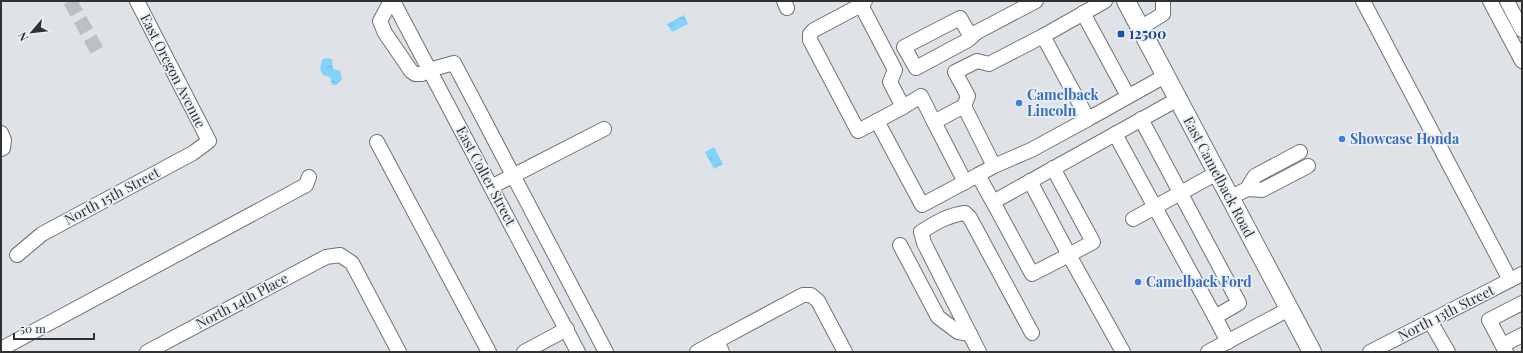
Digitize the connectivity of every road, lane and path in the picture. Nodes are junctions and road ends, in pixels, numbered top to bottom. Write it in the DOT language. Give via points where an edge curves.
graph roads {
  1 [pos="137,1"];
  2 [pos="392,1"];
  3 [pos="1036,1"];
  4 [pos="1105,1"];
  5 [pos="1126,1"];
  6 [pos="1163,1"];
  7 [pos="1363,1"];
  8 [pos="1490,1"];
  9 [pos="1507,1"];
  10 [pos="863,3"];
  11 [pos="1083,13"];
  12 [pos="1140,28"];
  13 [pos="1522,30"];
  14 [pos="1043,36"];
  15 [pos="971,37"];
  16 [pos="1522,61"];
  17 [pos="430,70"];
  18 [pos="1165,76"];
  19 [pos="1128,96"];
  20 [pos="1178,99"];
  21 [pos="964,106"];
  22 [pos="903,107"];
  23 [pos="1088,119"];
  24 [pos="1141,119"];
  25 [pos="877,121"];
  26 [pos="934,122"];
  27 [pos="604,129"];
  28 [pos="1,133"];
  29 [pos="1115,134"];
  30 [pos="209,141"];
  31 [pos="377,142"];
  32 [pos="1,149"];
  33 [pos="1300,152"];
  34 [pos="994,166"];
  35 [pos="1308,166"];
  36 [pos="1053,168"];
  37 [pos="1217,173"];
  38 [pos="978,175"];
  39 [pos="513,176"];
  40 [pos="309,177"];
  41 [pos="1030,181"];
  42 [pos="965,182"];
  43 [pos="491,187"];
  44 [pos="1247,189"];
  45 [pos="1180,192"];
  46 [pos="1230,198"];
  47 [pos="993,202"];
  48 [pos="1155,207"];
  49 [pos="1133,219"];
  50 [pos="900,246"];
  51 [pos="17,255"];
  52 [pos="1069,255"];
  53 [pos="1516,277"];
  54 [pos="1522,304"];
  55 [pos="1289,309"];
  56 [pos="1215,318"];
  57 [pos="1430,321"];
  58 [pos="567,329"];
  59 [pos="1032,333"];
  60 [pos="970,334"];
  61 [pos="1522,335"];
  62 [pos="1228,342"];
  63 [pos="720,347"];
  64 [pos="1,349"];
  65 [pos="1505,349"];
  66 [pos="147,352"];
  67 [pos="399,352"];
  68 [pos="489,352"];
  69 [pos="524,352"];
  70 [pos="578,352"];
  71 [pos="606,352"];
  72 [pos="696,352"];
  73 [pos="845,352"];
  74 [pos="979,352"];
  75 [pos="1122,352"];
  76 [pos="1208,352"];
  77 [pos="1312,352"];
  78 [pos="1370,352"];
  79 [pos="1448,352"];
  1 -- 30 [label="street, East Oregon Avenue"];
  2 -- 17 [label="street, East Colter Street"];
  2 -- 17 [label="street" via="380,21 385,33 411,71 422,74"];
  3 -- 15 [label="street"];
  4 -- 11 [label="street"];
  5 -- 12 [label="main road, East Camelback Road"];
  6 -- 12 [label="street" via="1163,14"];
  7 -- 53 [label="street"];
  8 -- 16 [label="street"];
  9 -- 13 [label="street"];
  10 -- 22 [label="street" via="895,70 890,82"];
  10 -- 25 [label="street" via="814,30 810,34 810,40 858,131"];
  11 -- 14 [label="street"];
  11 -- 19 [label="street"];
  12 -- 18 [label="main road, East Camelback Road"];
  14 -- 21 [label="street" via="989,64 977,61 955,72 968,96"];
  14 -- 23 [label="street"];
  17 -- 39 [label="street" via="454,62"];
  17 -- 43 [label="street, East Colter Street"];
  18 -- 19 [label="street"];
  18 -- 20 [label="main road, East Camelback Road"];
  19 -- 23 [label="street"];
  20 -- 24 [label="street"];
  20 -- 37 [label="main road, East Camelback Road"];
  21 -- 26 [label="street"];
  21 -- 34 [label="street"];
  22 -- 25 [label="street"];
  22 -- 26 [label="street" via="921,96"];
  23 -- 34 [label="street" via="1031,150"];
  24 -- 29 [label="street"];
  24 -- 45 [label="street"];
  25 -- 42 [label="street" via="922,205"];
  26 -- 42 [label="street"];
  27 -- 39 [label="street"];
  28 -- 32 [label="street" via="4,140"];
  29 -- 36 [label="street"];
  29 -- 48 [label="street"];
  30 -- 51 [label="street, North 15th Street" via="193,153 42,234"];
  31 -- 68 [label="street"];
  33 -- 44 [label="street" via="1255,176"];
  34 -- 38 [label="street"];
  35 -- 44 [label="street" via="1262,190"];
  36 -- 41 [label="street"];
  36 -- 52 [label="street" via="1093,242"];
  37 -- 45 [label="street"];
  37 -- 46 [label="main road, East Camelback Road"];
  38 -- 42 [label="street"];
  38 -- 47 [label="street"];
  39 -- 43 [label="street"];
  39 -- 71 [label="street"];
  40 -- 64 [label="street" via="306,185"];
  41 -- 47 [label="street"];
  41 -- 52 [label="street"];
  43 -- 58 [label="street, East Colter Street"];
  44 -- 46 [label="street"];
  45 -- 48 [label="street"];
  45 -- 56 [label="street" via="1239,304"];
  46 -- 55 [label="main road, East Camelback Road"];
  47 -- 52 [label="street" via="1032,274"];
  48 -- 49 [label="street"];
  48 -- 56 [label="street"];
  50 -- 60 [label="street" via="938,317 958,332"];
  52 -- 75 [label="street"];
  53 -- 57 [label="street, North 13th Street"];
  54 -- 65 [label="street" via="1489,320"];
  55 -- 62 [label="street"];
  55 -- 77 [label="main road, East Camelback Road"];
  56 -- 62 [label="street"];
  57 -- 78 [label="street, North 13th Street"];
  57 -- 79 [label="street"];
  58 -- 69 [label="street"];
  58 -- 70 [label="street, East Colter Street"];
  59 -- 60 [label="street" via="965,213 944,218 921,232 924,243"];
  60 -- 74 [label="street"];
  61 -- 65 [label="street"];
  62 -- 76 [label="street"];
  63 -- 72 [label="street"];
  63 -- 73 [label="street" via="803,295 812,295 818,301"];
  66 -- 67 [label="street, North 14th Place" via="326,257 340,255 352,263"];
}
